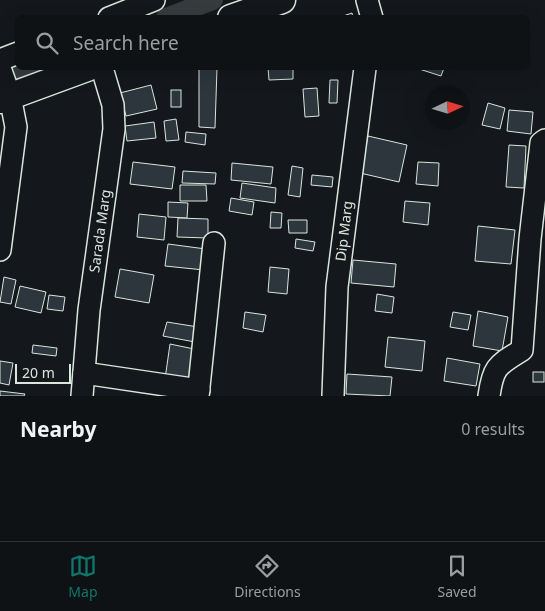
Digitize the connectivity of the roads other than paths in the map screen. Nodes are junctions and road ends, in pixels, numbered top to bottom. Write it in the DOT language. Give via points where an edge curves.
graph roads {
  1 [pos="154,0"];
  2 [pos="282,0"];
  3 [pos="367,0"];
  4 [pos="116,15"];
  5 [pos="240,15"];
  6 [pos="371,15"];
  7 [pos="15,54"];
  8 [pos="0,60"];
  9 [pos="0,68"];
  10 [pos="81,70"];
  11 [pos="103,70"];
  12 [pos="365,70"];
  13 [pos="6,95"];
  14 [pos="545,140"];
  15 [pos="214,243"];
  16 [pos="0,250"];
  17 [pos="84,373"];
  18 [pos="199,393"];
  19 [pos="82,396"];
  20 [pos="333,396"];
  21 [pos="489,396"];
  1 -- 4 [label="street"];
  2 -- 5 [label="main road"];
  3 -- 6 [label="street"];
  7 -- 8 [label="street"];
  9 -- 13 [label="street"];
  10 -- 13 [label="main road"];
  11 -- 17 [label="street, Sarada Marg" via="113,105 114,129 89,310"];
  12 -- 20 [label="street, Dip Marg" via="337,287"];
  13 -- 16 [label="street" via="16,127"];
  14 -- 21 [label="street" via="541,143 530,239 522,350 499,364 492,378"];
  15 -- 18 [label="street"];
  17 -- 18 [label="street"];
  17 -- 19 [label="street, Sarada Marg"];
}
